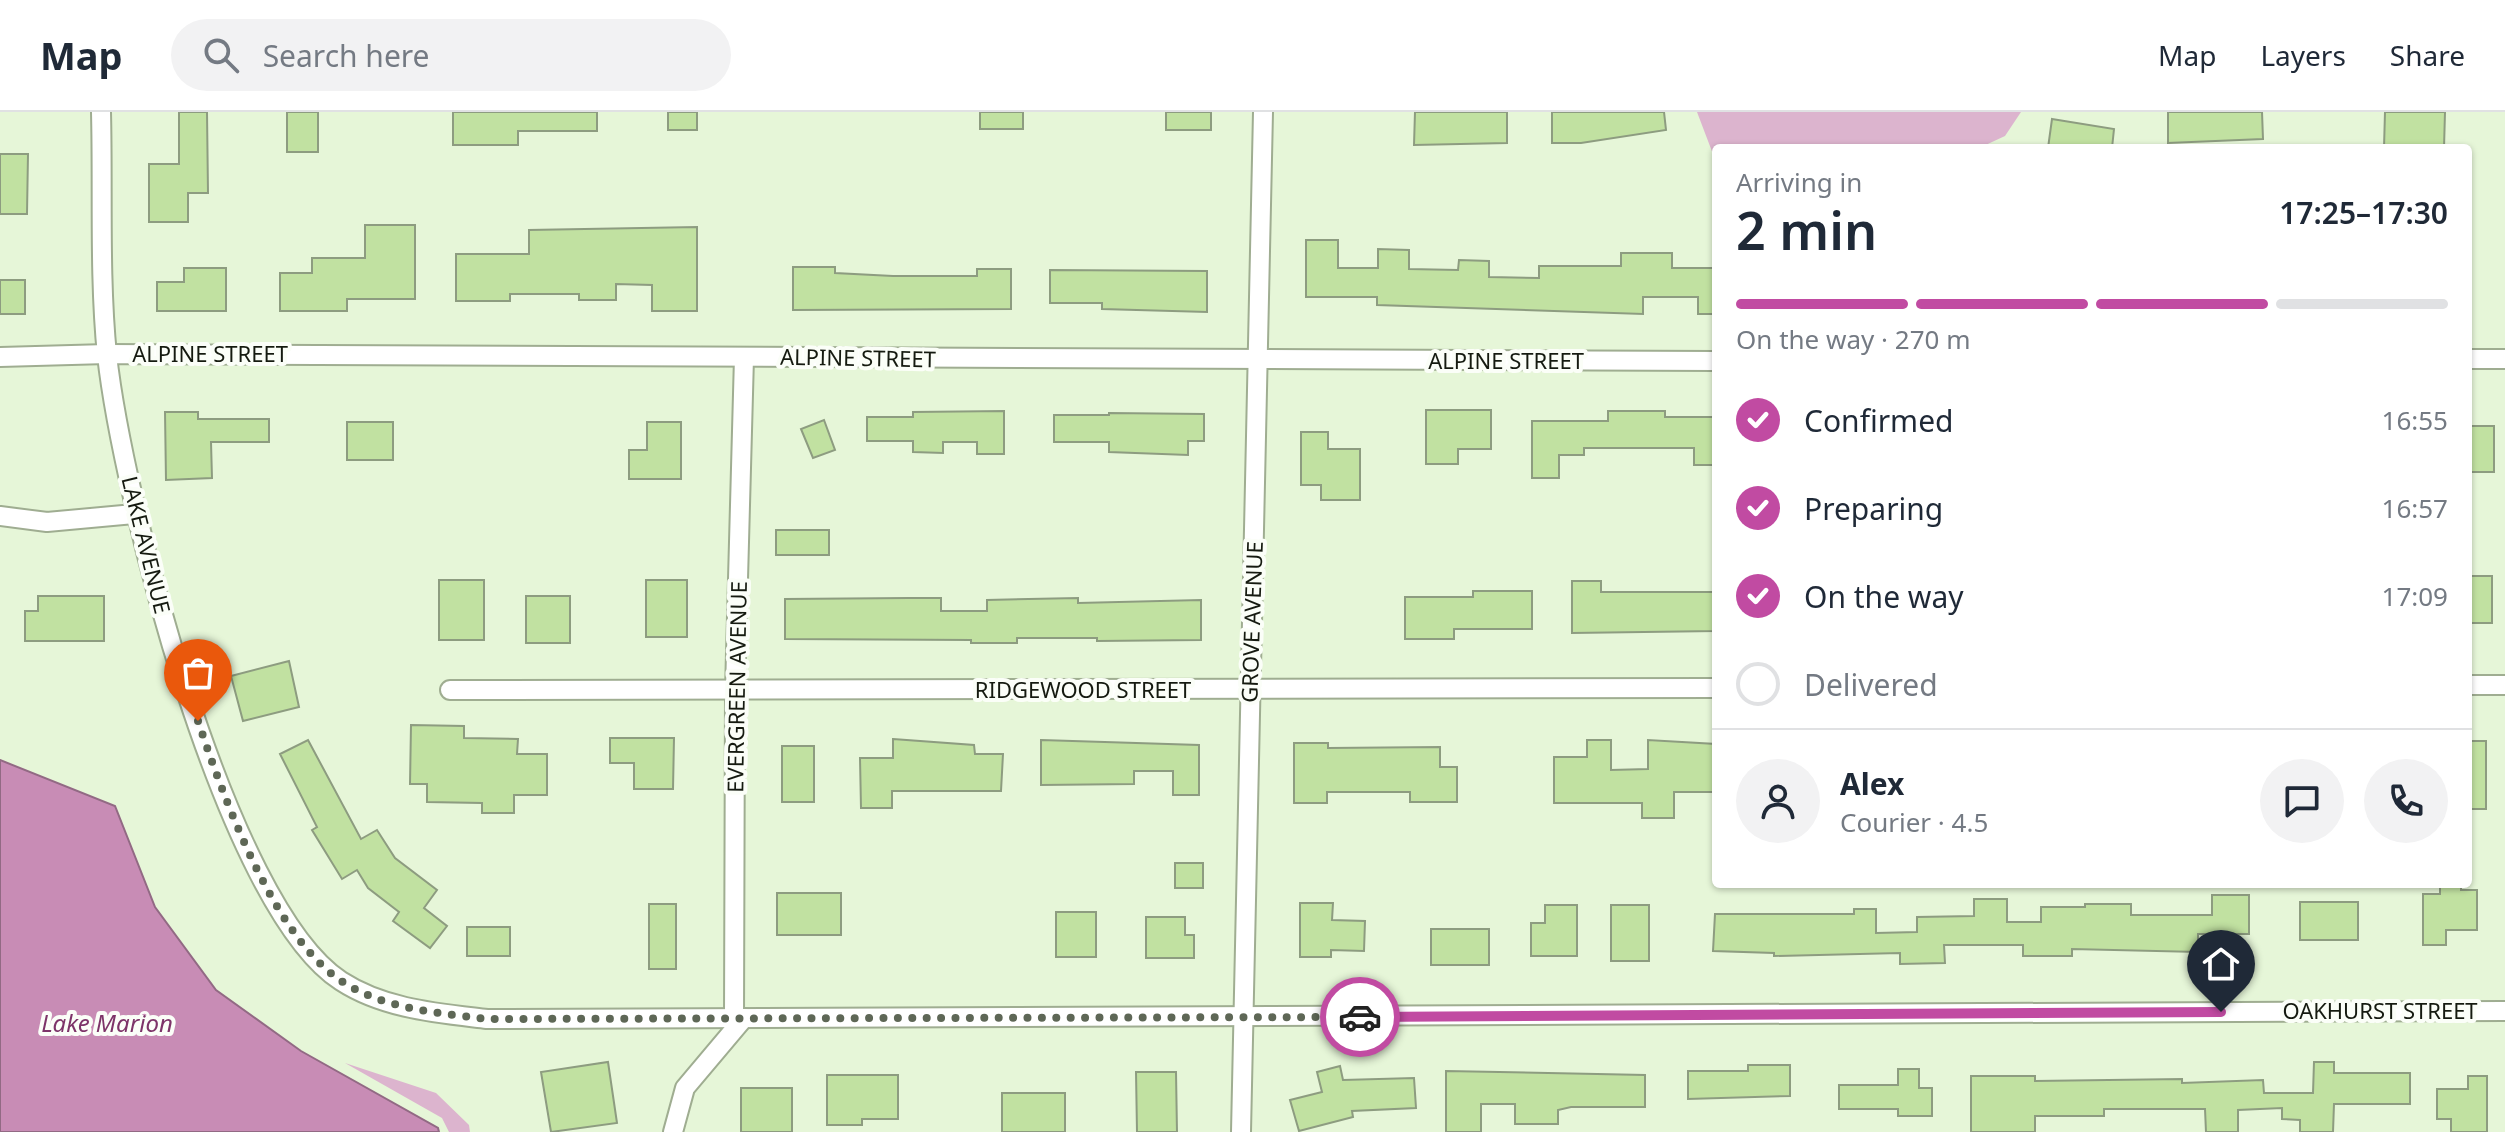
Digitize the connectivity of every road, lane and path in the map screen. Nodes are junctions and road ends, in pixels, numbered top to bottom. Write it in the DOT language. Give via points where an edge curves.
graph roads {
  1 [pos="101,112"];
  2 [pos="1263,112"];
  3 [pos="107,354"];
  4 [pos="0,357"];
  5 [pos="744,357"];
  6 [pos="2472,359"];
  7 [pos="2505,359"];
  8 [pos="1259,361"];
  9 [pos="1712,361"];
  10 [pos="134,514"];
  11 [pos="0,516"];
  12 [pos="2472,685"];
  13 [pos="2505,685"];
  14 [pos="1712,688"];
  15 [pos="450,690"];
  16 [pos="735,690"];
  17 [pos="1250,690"];
  18 [pos="341,981"];
  19 [pos="2505,1011"];
  20 [pos="739,1018"];
  21 [pos="1243,1018"];
  22 [pos="673,1132"];
  23 [pos="1241,1132"];
  1 -- 3 [label="street, LAKE AVENUE"];
  2 -- 8 [label="street, GROVE AVENUE"];
  3 -- 4 [label="street, ALPINE STREET"];
  3 -- 5 [label="street, ALPINE STREET"];
  3 -- 10 [label="street, LAKE AVENUE"];
  5 -- 8 [label="street, ALPINE STREET"];
  5 -- 16 [label="street, EVERGREEN AVENUE"];
  6 -- 7 [label="street"];
  8 -- 9 [label="street, ALPINE STREET"];
  8 -- 17 [label="street, GROVE AVENUE"];
  10 -- 11 [label="street" via="47,522"];
  10 -- 18 [label="street, LAKE AVENUE" via="226,804 266,886 319,963"];
  12 -- 13 [label="street"];
  14 -- 17 [label="street, RIDGEWOOD STREET"];
  15 -- 16 [label="street, RIDGEWOOD STREET"];
  16 -- 17 [label="street, RIDGEWOOD STREET"];
  16 -- 20 [label="street, EVERGREEN AVENUE"];
  17 -- 21 [label="street, GROVE AVENUE"];
  18 -- 20 [label="street, OAKHURST STREET" via="375,998 423,1011 487,1019"];
  19 -- 21 [label="street, OAKHURST STREET"];
  20 -- 21 [label="street, OAKHURST STREET"];
  20 -- 22 [label="street" via="685,1088"];
  21 -- 23 [label="street, GROVE AVENUE"];
}
